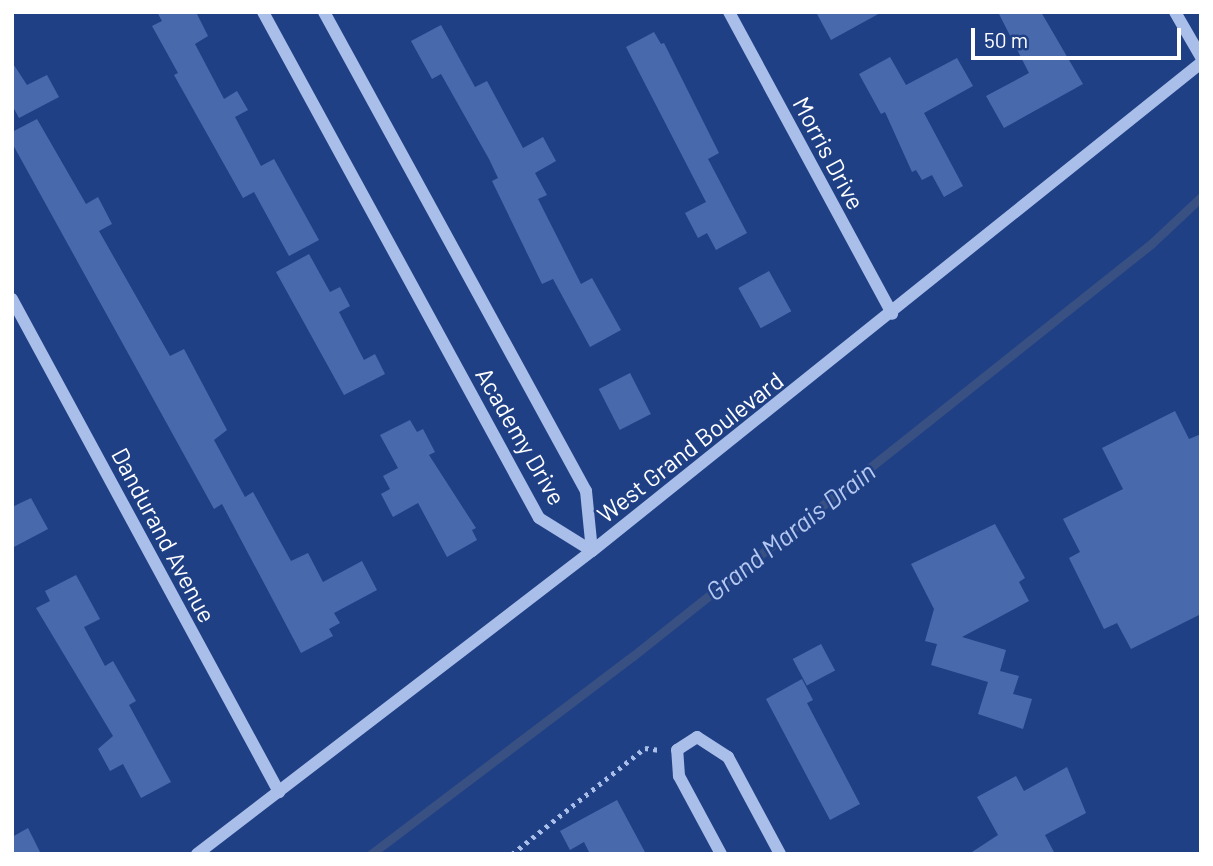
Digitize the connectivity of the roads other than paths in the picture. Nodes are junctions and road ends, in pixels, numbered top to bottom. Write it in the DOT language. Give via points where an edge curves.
graph roads {
  1 [pos="263,12"];
  2 [pos="324,12"];
  3 [pos="729,12"];
  4 [pos="1175,12"];
  5 [pos="1201,57"];
  6 [pos="1201,63"];
  7 [pos="12,299"];
  8 [pos="892,314"];
  9 [pos="592,551"];
  10 [pos="279,792"];
  11 [pos="197,854"];
  12 [pos="721,854"];
  13 [pos="780,854"];
  1 -- 9 [label="street, Academy Drive" via="538,518"];
  2 -- 9 [label="street, Academy Drive" via="586,491"];
  3 -- 8 [label="street, Morris Drive"];
  4 -- 5 [label="street"];
  6 -- 8 [label="street, West Grand Boulevard"];
  7 -- 10 [label="street, Dandurand Avenue"];
  8 -- 9 [label="street, West Grand Boulevard"];
  9 -- 10 [label="street, West Grand Boulevard"];
  10 -- 11 [label="street, West Grand Boulevard"];
  12 -- 13 [label="street" via="679,776 677,750 696,737 728,757"];
}
